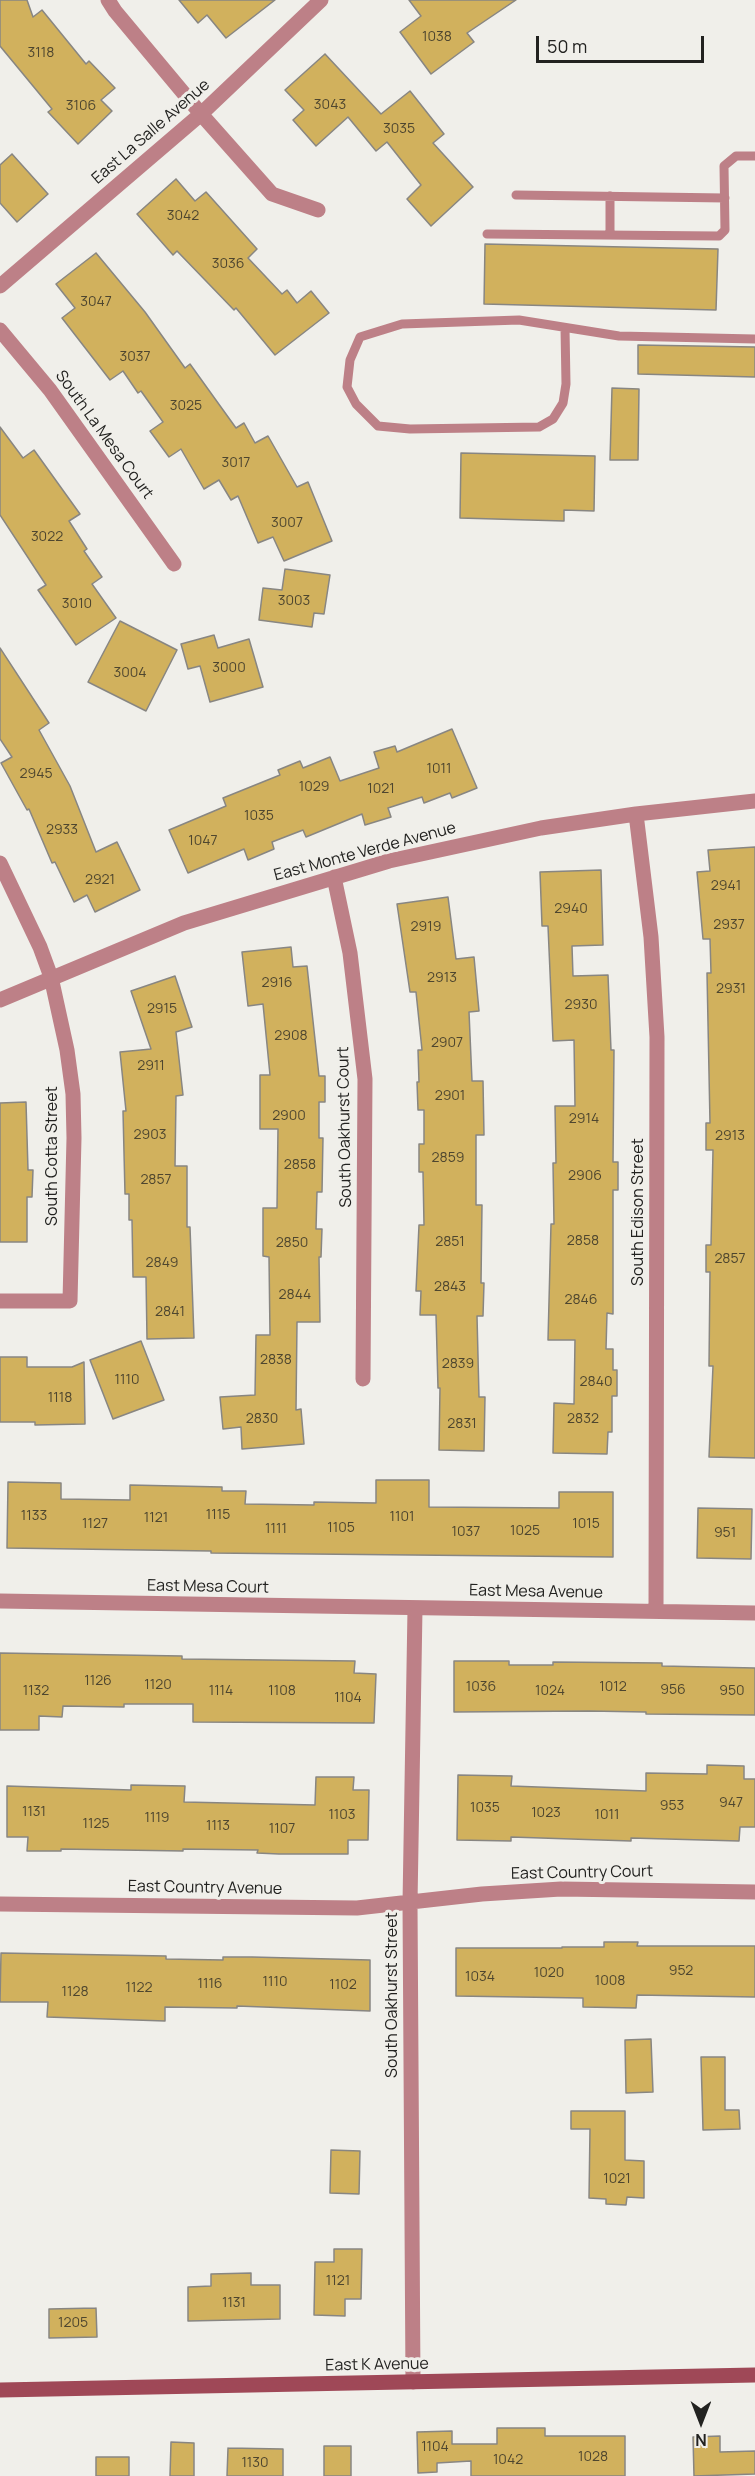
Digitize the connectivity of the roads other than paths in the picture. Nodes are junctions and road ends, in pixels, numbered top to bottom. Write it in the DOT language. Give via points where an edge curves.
graph roads {
  1 [pos="108,0"];
  2 [pos="321,0"];
  3 [pos="201,114"];
  4 [pos="755,156"];
  5 [pos="516,195"];
  6 [pos="610,196"];
  7 [pos="724,198"];
  8 [pos="318,210"];
  9 [pos="487,234"];
  10 [pos="610,235"];
  11 [pos="0,286"];
  12 [pos="565,328"];
  13 [pos="0,330"];
  14 [pos="755,339"];
  15 [pos="174,564"];
  16 [pos="755,801"];
  17 [pos="636,814"];
  18 [pos="0,863"];
  19 [pos="334,877"];
  20 [pos="51,977"];
  21 [pos="0,1000"];
  22 [pos="0,1302"];
  23 [pos="363,1379"];
  24 [pos="0,1601"];
  25 [pos="415,1609"];
  26 [pos="656,1611"];
  27 [pos="755,1613"];
  28 [pos="755,1892"];
  29 [pos="410,1903"];
  30 [pos="0,1904"];
  31 [pos="755,2375"];
  32 [pos="413,2382"];
  33 [pos="0,2390"];
  1 -- 3 [label="street"];
  2 -- 3 [label="street, East La Salle Avenue"];
  3 -- 8 [label="street" via="272,194"];
  3 -- 11 [label="street, East La Salle Avenue"];
  4 -- 7 [label="lane" via="736,156 724,166"];
  5 -- 6 [label="lane"];
  6 -- 7 [label="lane"];
  6 -- 10 [label="lane"];
  7 -- 10 [label="lane" via="724,230 719,236"];
  9 -- 10 [label="lane"];
  12 -- 12 [label="lane" via="519,320 402,324 360,337 350,360 347,387 356,404 378,426 539,427 553,419 562,403 566,384"];
  12 -- 14 [label="lane" via="620,336"];
  13 -- 15 [label="street, South La Mesa Court" via="50,390"];
  16 -- 17 [label="street, East Monte Verde Avenue"];
  17 -- 19 [label="street, East Monte Verde Avenue" via="467,843"];
  17 -- 26 [label="street, South Edison Street" via="651,937 657,1037"];
  18 -- 20 [label="street, South Cotta Street"];
  19 -- 20 [label="street, East Monte Verde Avenue" via="184,923"];
  19 -- 23 [label="street, South Oakhurst Court" via="350,952 365,1079"];
  20 -- 21 [label="street, East Monte Verde Avenue"];
  20 -- 22 [label="street, South Cotta Street" via="73,1094 70,1302"];
  24 -- 25 [label="street, East Mesa Court"];
  25 -- 26 [label="street, East Mesa Avenue"];
  25 -- 29 [label="street, South Oakhurst Street"];
  26 -- 27 [label="street"];
  28 -- 29 [label="street, East Country Court" via="561,1889"];
  29 -- 30 [label="street, East Country Avenue" via="357,1908"];
  29 -- 32 [label="street, South Oakhurst Street"];
  31 -- 32 [label="street, East K Avenue"];
  32 -- 33 [label="street, East K Avenue"];
}
